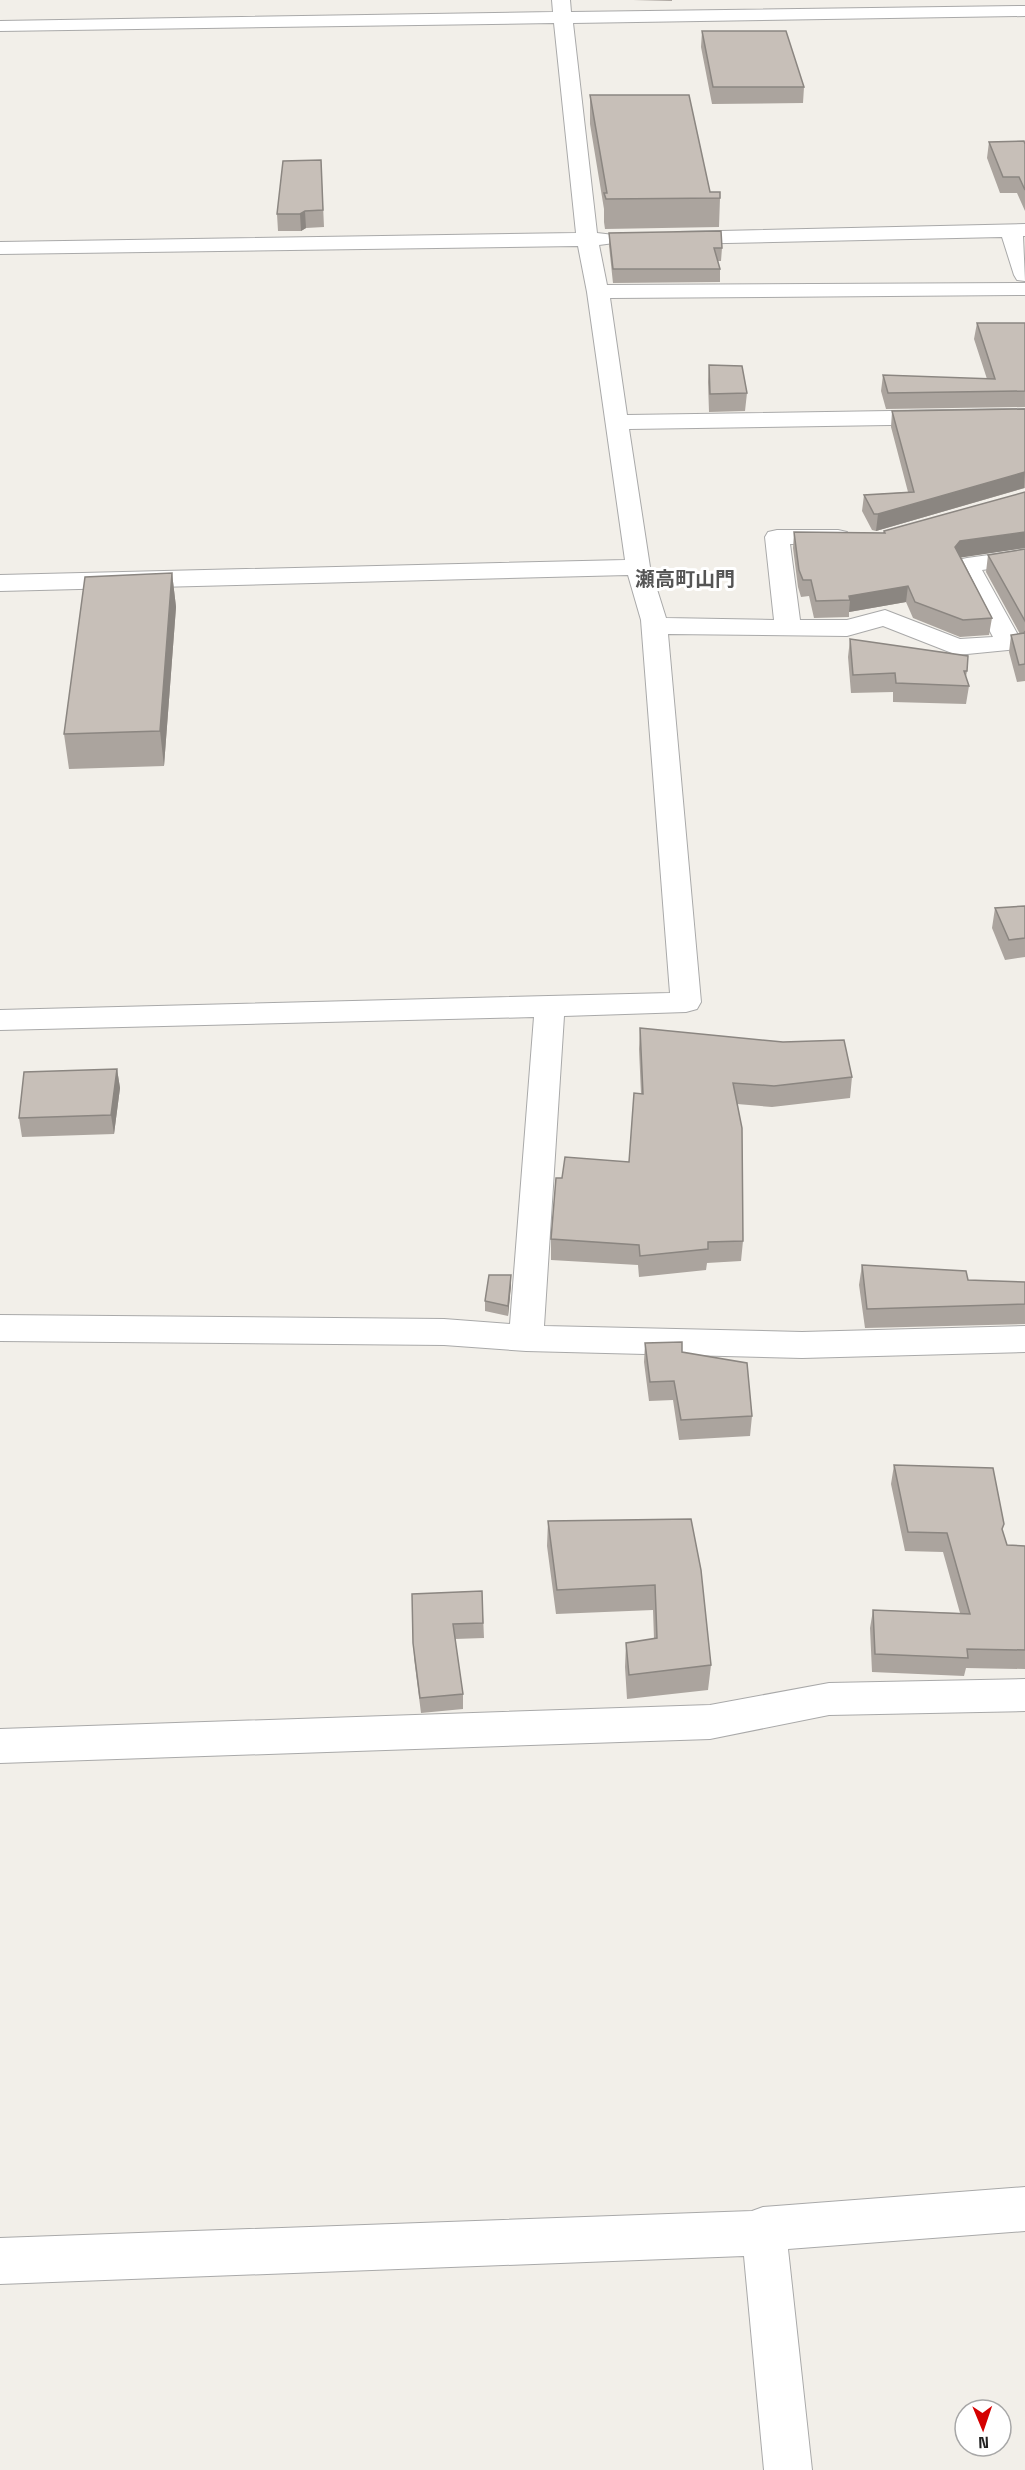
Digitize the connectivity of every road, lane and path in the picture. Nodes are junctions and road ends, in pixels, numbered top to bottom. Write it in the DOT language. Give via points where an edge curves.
graph roads {
  1 [pos="562,9"];
  2 [pos="1025,11"];
  3 [pos="0,26"];
  4 [pos="1018,231"];
  5 [pos="657,238"];
  6 [pos="622,239"];
  7 [pos="587,240"];
  8 [pos="0,248"];
  9 [pos="1025,275"];
  10 [pos="1025,289"];
  11 [pos="598,292"];
  12 [pos="1025,416"];
  13 [pos="617,422"];
  14 [pos="866,540"];
  15 [pos="1025,557"];
  16 [pos="638,567"];
  17 [pos="0,583"];
  18 [pos="654,626"];
  19 [pos="788,626"];
  20 [pos="550,1007"];
  21 [pos="0,1020"];
  22 [pos="0,1328"];
  23 [pos="526,1338"];
  24 [pos="1025,1339"];
  25 [pos="1025,1695"];
  26 [pos="0,1746"];
  27 [pos="1025,2209"];
  28 [pos="764,2233"];
  29 [pos="0,2261"];
  30 [pos="788,2470"];
  1 -- 2 [label="street"];
  1 -- 3 [label="street"];
  1 -- 7 [label="street"];
  4 -- 5 [label="street"];
  4 -- 9 [label="street"];
  6 -- 7 [label="street"];
  7 -- 8 [label="street"];
  7 -- 11 [label="street"];
  10 -- 11 [label="street"];
  11 -- 13 [label="street"];
  12 -- 13 [label="street"];
  13 -- 16 [label="street"];
  14 -- 19 [label="street" via="777,537"];
  15 -- 19 [label="street" via="967,565 1010,644 957,647 885,618 847,628"];
  16 -- 17 [label="street"];
  16 -- 18 [label="street"];
  18 -- 19 [label="street"];
  18 -- 20 [label="street" via="686,1002"];
  20 -- 21 [label="street"];
  20 -- 23 [label="street"];
  22 -- 23 [label="street" via="444,1332"];
  23 -- 24 [label="street" via="802,1345"];
  25 -- 26 [label="street" via="829,1699 710,1722"];
  27 -- 28 [label="street" via="763,2229"];
  28 -- 29 [label="street"];
  28 -- 30 [label="street"];
}
